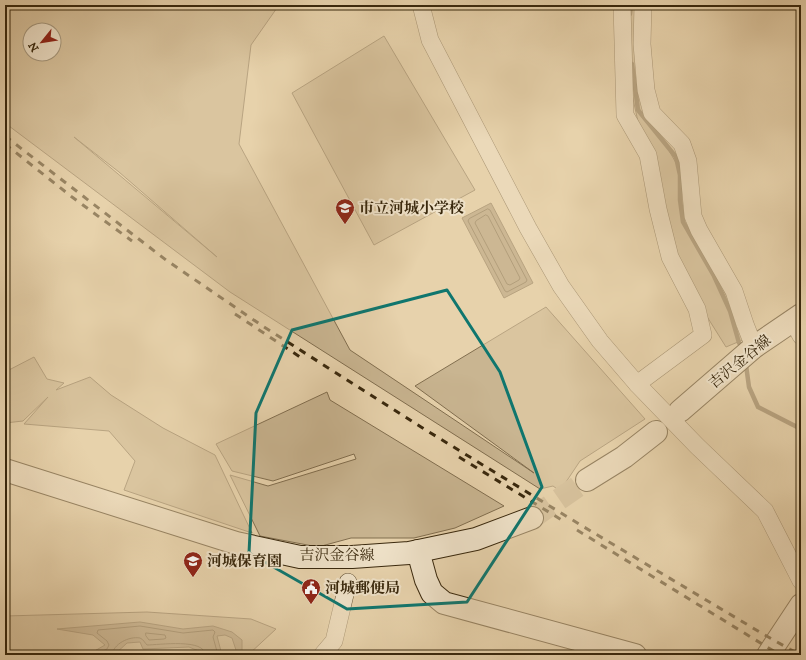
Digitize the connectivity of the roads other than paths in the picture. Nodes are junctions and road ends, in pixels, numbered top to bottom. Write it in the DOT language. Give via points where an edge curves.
graph roads {
  1 [pos="421,5"];
  2 [pos="622,5"];
  3 [pos="643,5"];
  4 [pos="798,324"];
  5 [pos="754,347"];
  6 [pos="638,384"];
  7 [pos="680,411"];
  8 [pos="656,432"];
  9 [pos="5,470"];
  10 [pos="586,480"];
  11 [pos="532,518"];
  12 [pos="418,551"];
  13 [pos="801,581"];
  14 [pos="348,582"];
  15 [pos="801,605"];
  16 [pos="323,654"];
  17 [pos="635,655"];
  18 [pos="768,655"];
  1 -- 6 [label="street" via="430,40 546,260 600,341"];
  2 -- 6 [label="street" via="625,114 648,154 670,257 697,309 703,335"];
  3 -- 5 [label="street" via="642,44 646,90 652,113 682,144 688,161 693,216 734,291"];
  4 -- 5 [label="main road, 吉沢金谷線"];
  5 -- 7 [label="main road, 吉沢金谷線"];
  6 -- 13 [label="street" via="765,511"];
  8 -- 10 [label="main road" via="624,457"];
  9 -- 12 [label="main road, 吉沢金谷線" via="236,543 300,557 352,557"];
  11 -- 12 [label="main road, 吉沢金谷線" via="476,539"];
  12 -- 17 [label="main road" via="432,593 444,603"];
  14 -- 16 [label="street" via="334,640"];
  15 -- 18 [label="main road"];
}
